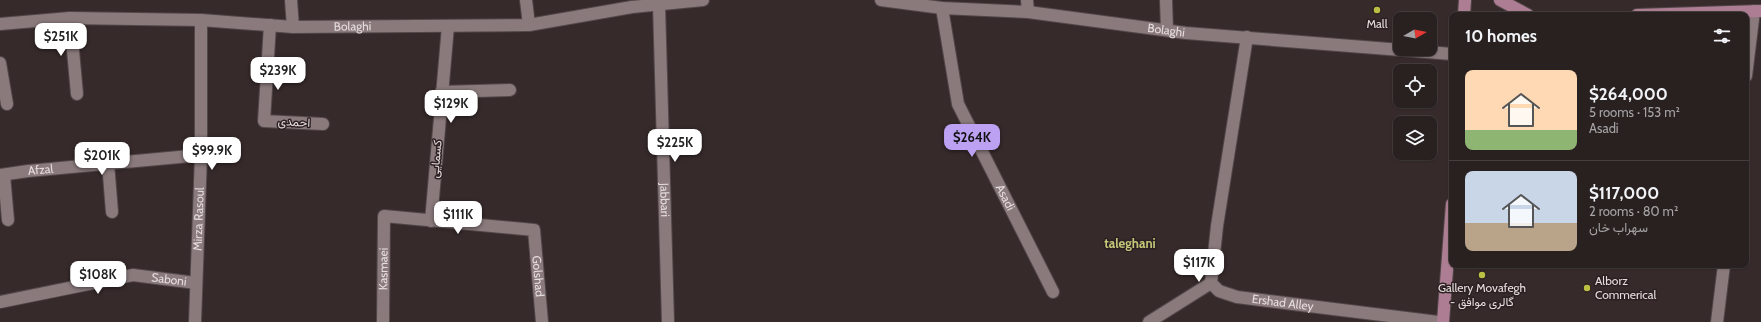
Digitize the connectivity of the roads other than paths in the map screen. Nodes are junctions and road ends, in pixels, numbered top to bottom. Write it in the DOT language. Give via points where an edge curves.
graph roads {
  1 [pos="291,0"];
  2 [pos="526,0"];
  3 [pos="703,0"];
  4 [pos="881,0"];
  5 [pos="1027,0"];
  6 [pos="1166,0"];
  7 [pos="1465,0"];
  8 [pos="1500,0"];
  9 [pos="658,5"];
  10 [pos="942,8"];
  11 [pos="1757,11"];
  12 [pos="1028,12"];
  13 [pos="1464,12"];
  14 [pos="1522,12"];
  15 [pos="1727,12"];
  16 [pos="70,18"];
  17 [pos="201,20"];
  18 [pos="0,24"];
  19 [pos="270,25"];
  20 [pos="529,25"];
  21 [pos="448,26"];
  22 [pos="293,27"];
  23 [pos="1167,30"];
  24 [pos="1248,37"];
  25 [pos="1449,54"];
  26 [pos="1749,58"];
  27 [pos="0,63"];
  28 [pos="510,90"];
  29 [pos="441,92"];
  30 [pos="77,94"];
  31 [pos="7,104"];
  32 [pos="323,124"];
  33 [pos="200,155"];
  34 [pos="108,164"];
  35 [pos="2,175"];
  36 [pos="112,212"];
  37 [pos="8,220"];
  38 [pos="431,221"];
  39 [pos="1449,243"];
  40 [pos="1724,268"];
  41 [pos="196,283"];
  42 [pos="1211,283"];
  43 [pos="1053,292"];
  44 [pos="0,302"];
  45 [pos="195,322"];
  46 [pos="383,322"];
  47 [pos="542,322"];
  48 [pos="668,322"];
  49 [pos="1149,322"];
  50 [pos="1438,322"];
  51 [pos="1443,322"];
  52 [pos="1717,322"];
  1 -- 22 [label="street"];
  2 -- 20 [label="street"];
  3 -- 9 [label="street, Bolaghi"];
  4 -- 10 [label="street, Bolaghi"];
  5 -- 12 [label="street"];
  6 -- 23 [label="street"];
  7 -- 13 [label="main road"];
  8 -- 14 [label="main road"];
  9 -- 20 [label="street, Bolaghi" via="632,6"];
  9 -- 48 [label="street, Jabbari"];
  10 -- 12 [label="street, Bolaghi"];
  10 -- 43 [label="street, Asadi" via="958,104"];
  11 -- 15 [label="main road"];
  11 -- 26 [label="street"];
  12 -- 23 [label="street, Bolaghi"];
  16 -- 17 [label="street, Bolaghi"];
  16 -- 18 [label="street, Bolaghi"];
  16 -- 30 [label="street"];
  17 -- 19 [label="street, Bolaghi"];
  17 -- 33 [label="street, Mirza Rasoul"];
  19 -- 22 [label="street, Bolaghi"];
  19 -- 32 [label="street, احمدی" via="264,120"];
  20 -- 21 [label="street, Bolaghi"];
  21 -- 22 [label="street, Bolaghi"];
  21 -- 29 [label="street, کسمایی"];
  23 -- 24 [label="street, Bolaghi"];
  24 -- 25 [label="street, Bolaghi"];
  24 -- 42 [label="street" via="1217,226"];
  27 -- 31 [label="street"];
  28 -- 29 [label="street"];
  29 -- 38 [label="street, کسمایی"];
  33 -- 34 [label="street, Afzal"];
  33 -- 41 [label="street, Mirza Rasoul"];
  34 -- 35 [label="street, Afzal"];
  34 -- 36 [label="street"];
  35 -- 37 [label="street"];
  38 -- 46 [label="street, Kasmaei" via="384,216"];
  38 -- 47 [label="street, Golshad" via="534,230"];
  39 -- 51 [label="main road"];
  40 -- 52 [label="street"];
  41 -- 44 [label="street, Saboni" via="133,275"];
  41 -- 45 [label="street, Mirza Rasoul"];
  42 -- 49 [label="street"];
  42 -- 50 [label="street, Ershad Alley" via="1219,291 1237,297"];
}
